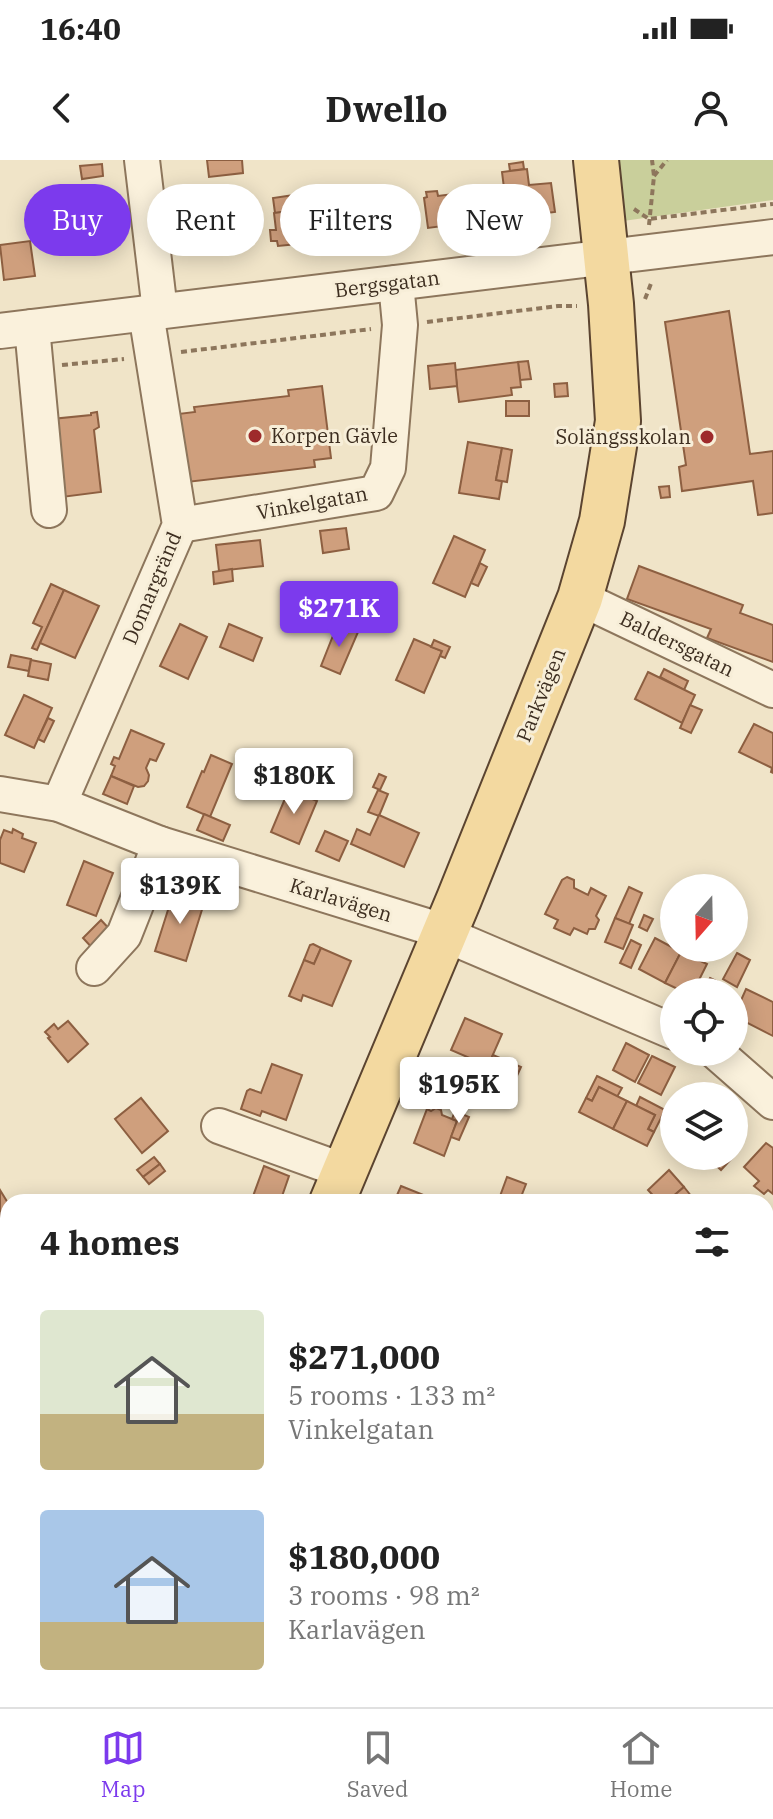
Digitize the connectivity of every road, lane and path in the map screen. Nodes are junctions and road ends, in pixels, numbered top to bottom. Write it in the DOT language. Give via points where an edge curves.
graph roads {
  1 [pos="142,160"];
  2 [pos="596,160"];
  3 [pos="652,160"];
  4 [pos="667,160"];
  5 [pos="654,176"];
  6 [pos="773,204"];
  7 [pos="602,209"];
  8 [pos="649,219"];
  9 [pos="773,237"];
  10 [pos="606,256"];
  11 [pos="396,283"];
  12 [pos="589,306"];
  13 [pos="153,312"];
  14 [pos="400,325"];
  15 [pos="16,329"];
  16 [pos="152,356"];
  17 [pos="36,368"];
  18 [pos="49,510"];
  19 [pos="180,525"];
  20 [pos="580,598"];
  21 [pos="773,690"];
  22 [pos="0,794"];
  23 [pos="59,804"];
  24 [pos="160,844"];
  25 [pos="444,933"];
  26 [pos="94,968"];
  27 [pos="660,1026"];
  28 [pos="732,1066"];
  29 [pos="773,1102"];
  30 [pos="219,1126"];
  31 [pos="338,1187"];
  1 -- 13 [label="street, Domargränd"];
  2 -- 7 [label="main road, Parkvägen"];
  3 -- 5 [label="path"];
  4 -- 5 [label="path"];
  5 -- 8 [label="path"];
  6 -- 8 [label="path"];
  7 -- 8 [label="path" via="634,209"];
  7 -- 10 [label="main road, Parkvägen"];
  9 -- 10 [label="street, Bergsgatan"];
  10 -- 11 [label="street, Bergsgatan"];
  10 -- 20 [label="main road, Parkvägen" via="618,421 602,521"];
  11 -- 13 [label="street, Bergsgatan"];
  11 -- 14 [label="street, Vinkelgatan"];
  12 -- 14 [label="path"];
  13 -- 15 [label="street, Bergsgatan"];
  13 -- 16 [label="street, Domargränd"];
  14 -- 16 [label="path"];
  14 -- 19 [label="street, Vinkelgatan" via="388,468 376,493"];
  15 -- 17 [label="street"];
  16 -- 17 [label="path"];
  16 -- 19 [label="street, Domargränd"];
  17 -- 18 [label="street"];
  19 -- 23 [label="street, Domargränd"];
  20 -- 21 [label="street, Baldersgatan"];
  20 -- 25 [label="main road, Parkvägen"];
  22 -- 23 [label="street, Karlavägen"];
  23 -- 24 [label="street, Karlavägen"];
  24 -- 25 [label="street, Karlavägen"];
  24 -- 26 [label="street" via="124,935"];
  25 -- 27 [label="street, Karlavägen"];
  25 -- 31 [label="main road, Parkvägen"];
  28 -- 29 [label="street"];
  30 -- 31 [label="street"];
}
